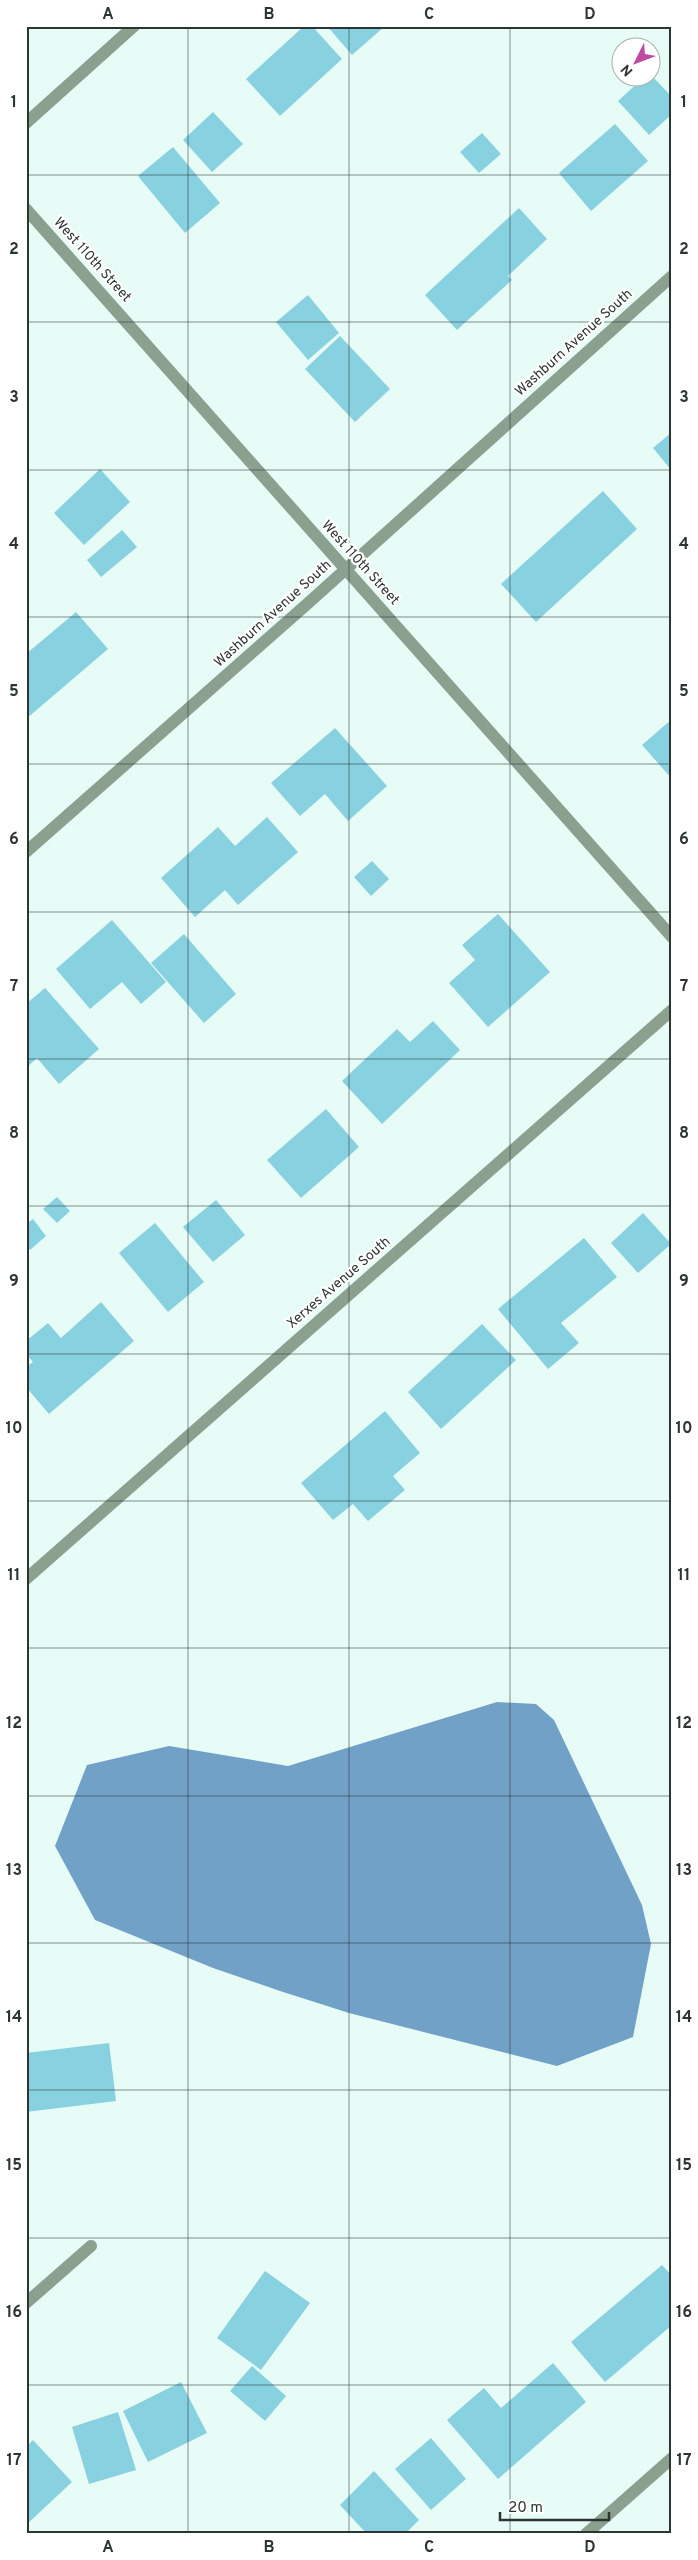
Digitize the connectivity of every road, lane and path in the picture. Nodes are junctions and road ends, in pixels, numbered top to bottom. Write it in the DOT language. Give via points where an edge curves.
graph roads {
  1 [pos="134,26"];
  2 [pos="26,123"];
  3 [pos="26,208"];
  4 [pos="672,276"];
  5 [pos="346,569"];
  6 [pos="26,852"];
  7 [pos="672,937"];
  8 [pos="672,1010"];
  9 [pos="26,1579"];
  10 [pos="91,2246"];
  11 [pos="26,2303"];
  12 [pos="672,2458"];
  13 [pos="586,2534"];
  1 -- 2 [label="street"];
  3 -- 5 [label="street, West 110th Street"];
  4 -- 5 [label="street, Washburn Avenue South"];
  5 -- 6 [label="street, Washburn Avenue South"];
  5 -- 7 [label="street, West 110th Street"];
  8 -- 9 [label="street, Xerxes Avenue South"];
  10 -- 11 [label="street"];
  12 -- 13 [label="street"];
}
